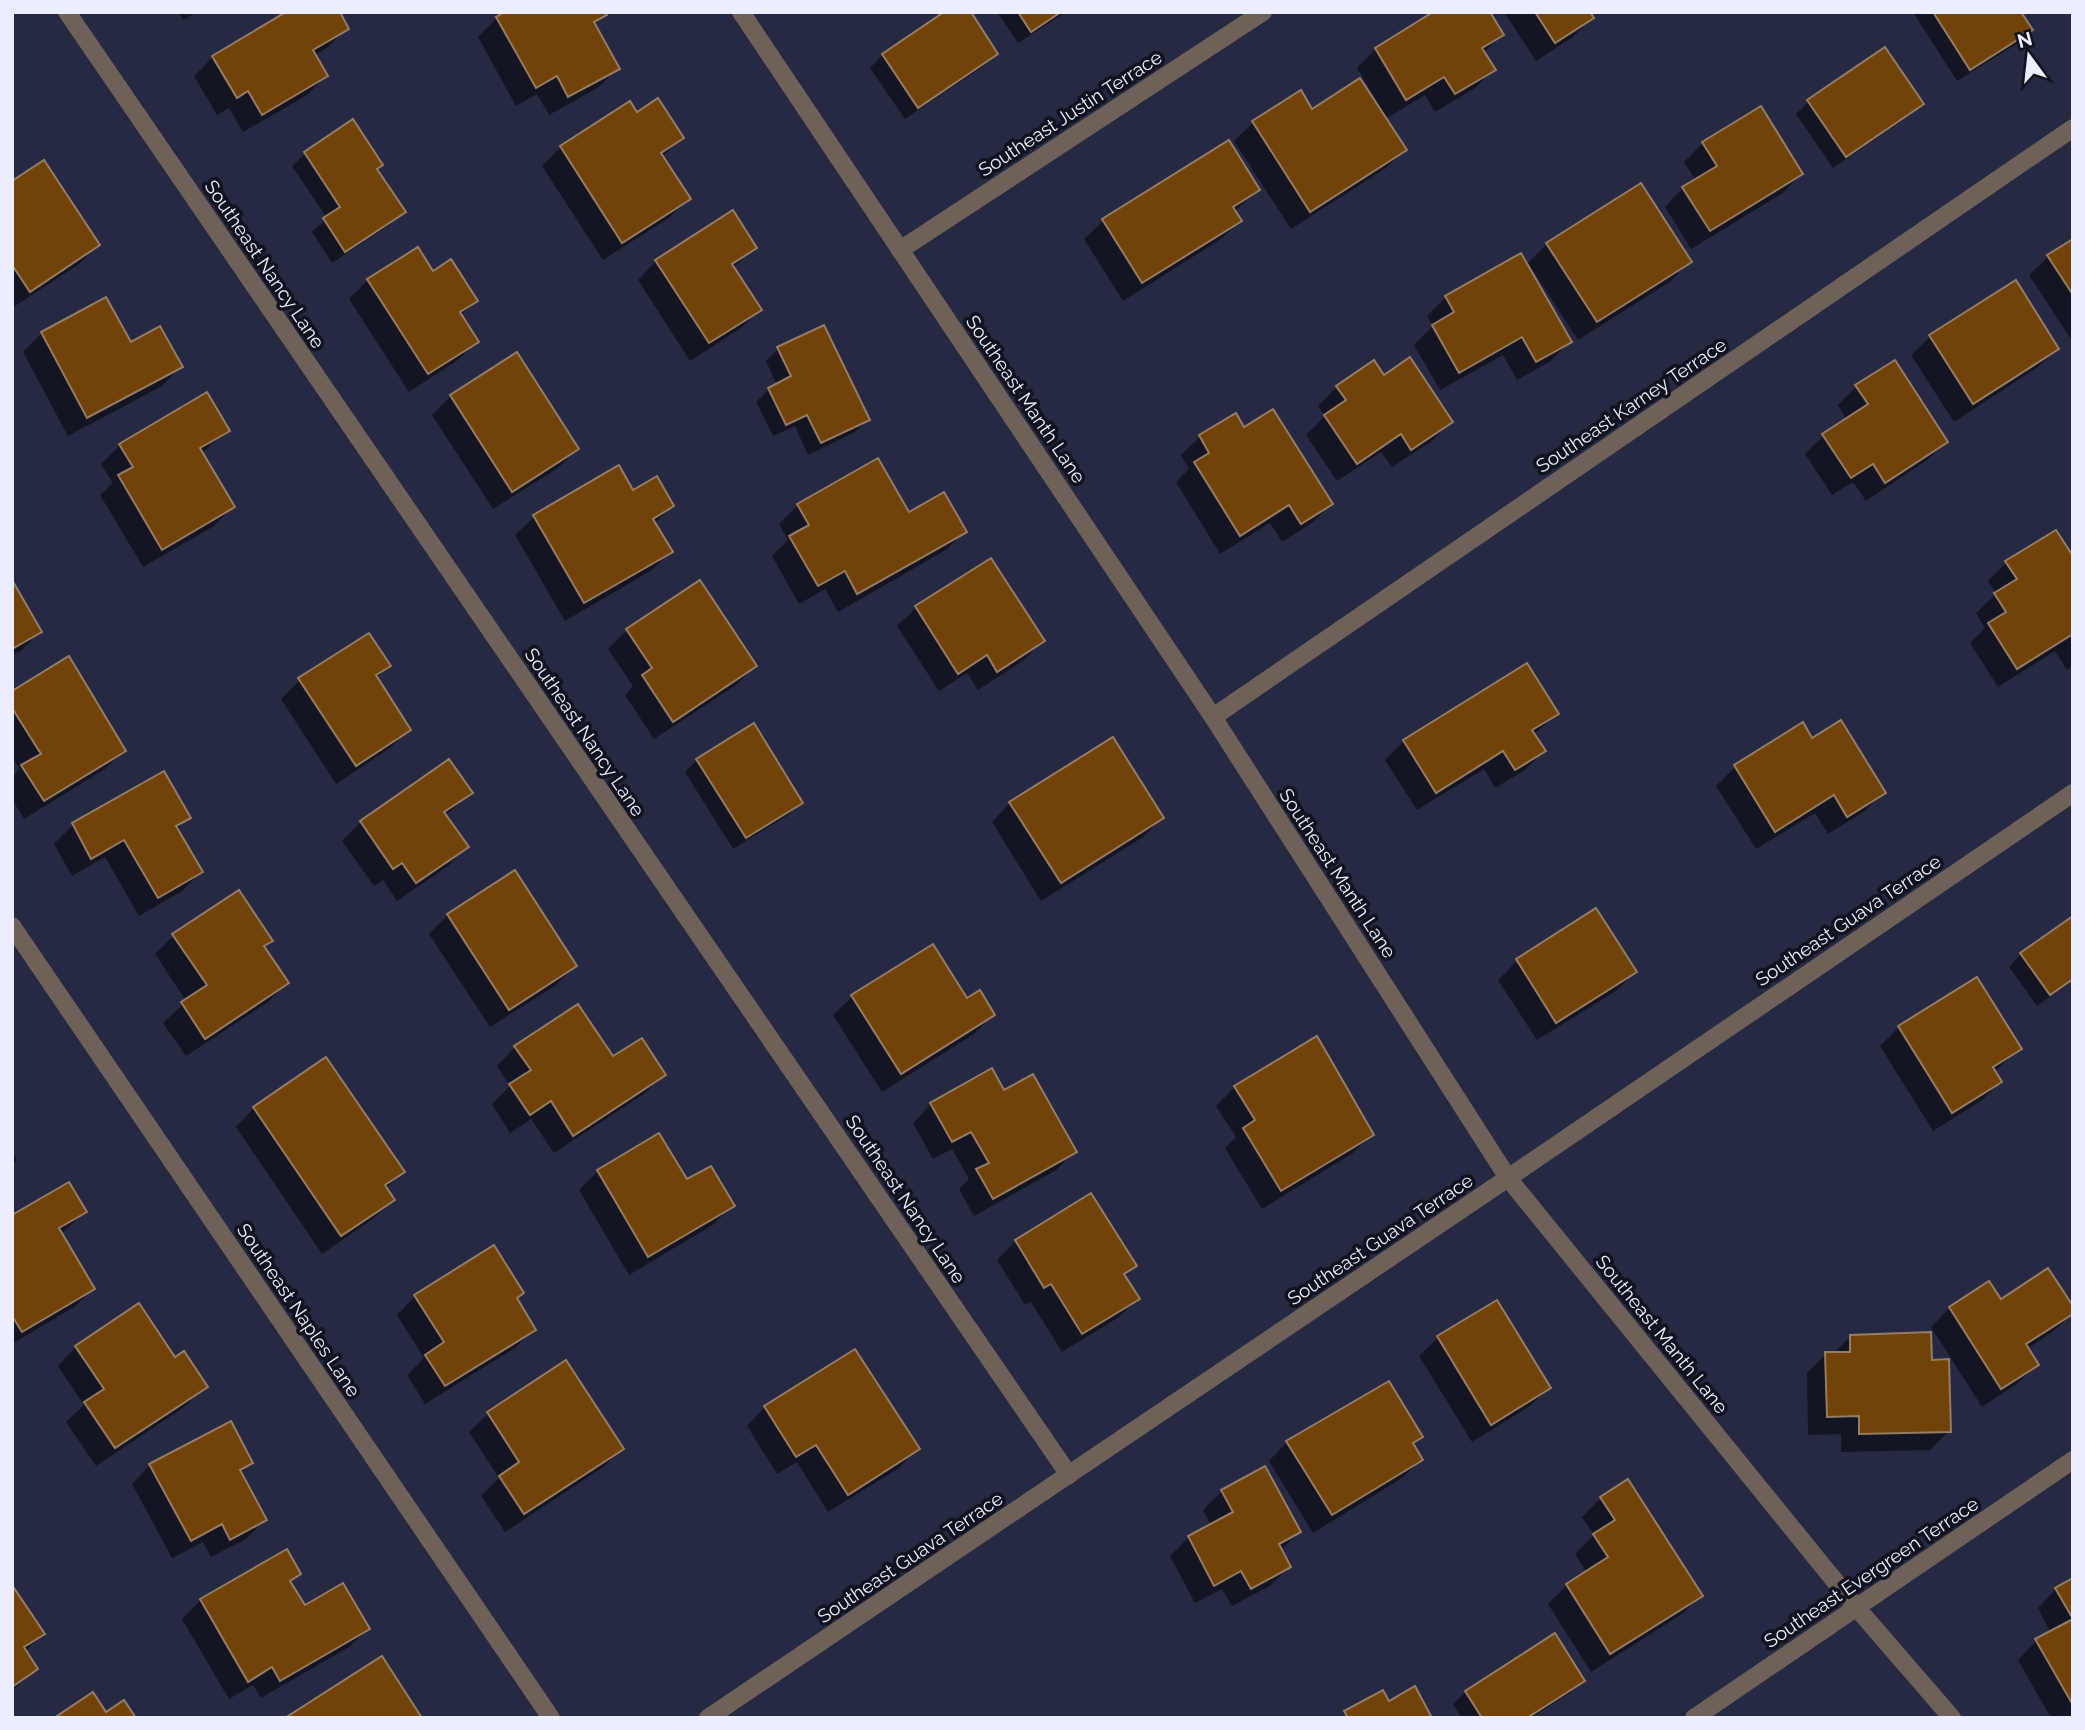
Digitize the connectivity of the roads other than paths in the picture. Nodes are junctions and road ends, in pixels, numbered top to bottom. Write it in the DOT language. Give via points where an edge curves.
graph roads {
  1 [pos="67,12"];
  2 [pos="740,12"];
  3 [pos="1263,12"];
  4 [pos="2073,128"];
  5 [pos="900,250"];
  6 [pos="1213,717"];
  7 [pos="2073,793"];
  8 [pos="12,926"];
  9 [pos="1508,1178"];
  10 [pos="2073,1460"];
  11 [pos="1069,1475"];
  12 [pos="1856,1607"];
  13 [pos="551,1718"];
  14 [pos="708,1718"];
  15 [pos="1693,1718"];
  16 [pos="1952,1718"];
  1 -- 11 [label="street, Southeast Nancy Lane"];
  2 -- 5 [label="street, Southeast Manth Lane"];
  3 -- 5 [label="street, Southeast Justin Terrace"];
  4 -- 6 [label="street, Southeast Karney Terrace"];
  5 -- 6 [label="street, Southeast Manth Lane"];
  6 -- 9 [label="street, Southeast Manth Lane"];
  7 -- 9 [label="street, Southeast Guava Terrace"];
  8 -- 13 [label="street, Southeast Naples Lane"];
  9 -- 11 [label="street, Southeast Guava Terrace"];
  9 -- 12 [label="street, Southeast Manth Lane"];
  10 -- 12 [label="street, Southeast Evergreen Terrace"];
  11 -- 14 [label="street, Southeast Guava Terrace"];
  12 -- 15 [label="street, Southeast Evergreen Terrace"];
  12 -- 16 [label="street, Southeast Manth Lane"];
}
